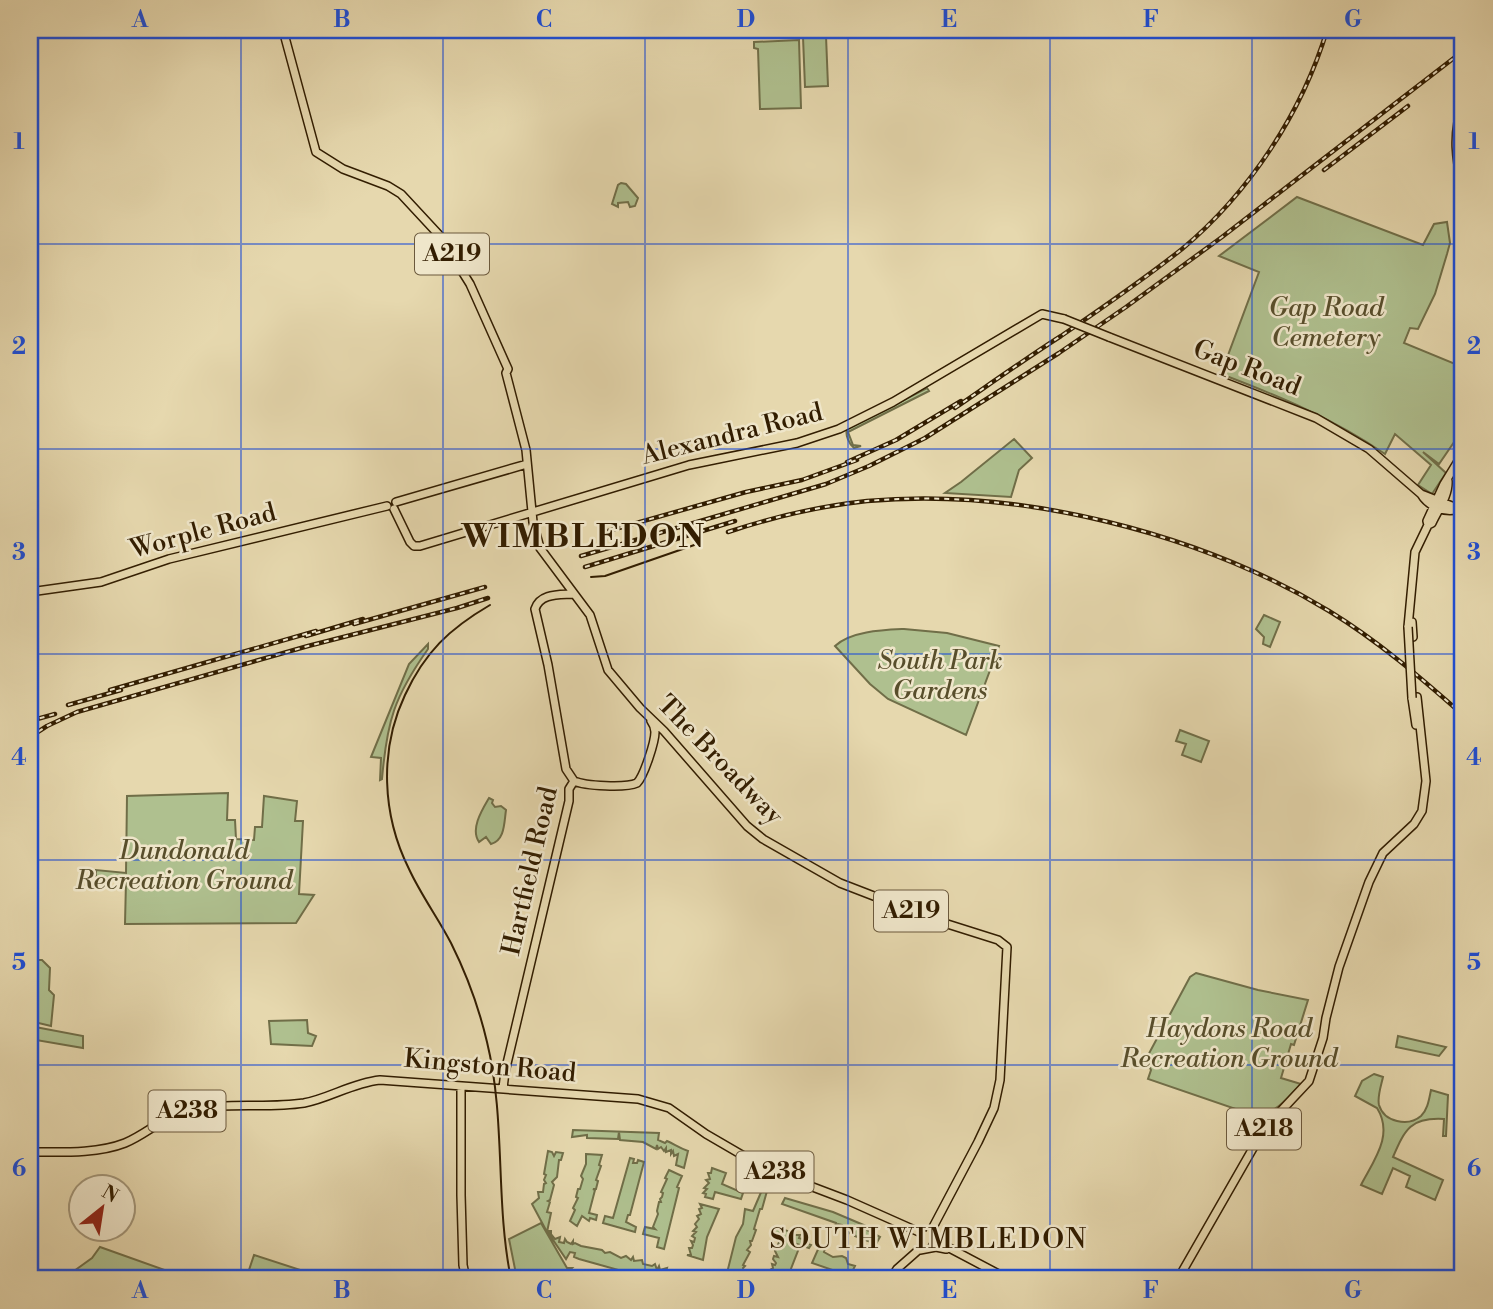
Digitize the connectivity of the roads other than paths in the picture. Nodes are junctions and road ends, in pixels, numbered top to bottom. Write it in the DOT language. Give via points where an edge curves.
graph roads {
  1 [pos="283,30"];
  2 [pos="1463,104"];
  3 [pos="1463,190"];
  4 [pos="1042,314"];
  5 [pos="1463,453"];
  6 [pos="527,464"];
  7 [pos="1438,504"];
  8 [pos="392,506"];
  9 [pos="1461,510"];
  10 [pos="532,513"];
  11 [pos="560,577"];
  12 [pos="30,592"];
  13 [pos="573,594"];
  14 [pos="555,595"];
  15 [pos="651,720"];
  16 [pos="672,743"];
  17 [pos="652,744"];
  18 [pos="574,781"];
  19 [pos="461,1086"];
  20 [pos="503,1088"];
  21 [pos="30,1152"];
  22 [pos="928,1236"];
  23 [pos="919,1250"];
  24 [pos="954,1251"];
  25 [pos="466,1279"];
  26 [pos="891,1279"];
  27 [pos="1008,1279"];
  28 [pos="1178,1279"];
  1 -- 6 [label="main road, A219" via="316,152 401,194 440,236 470,285 503,361"];
  2 -- 3 [label="main road" via="1455,140"];
  4 -- 7 [label="main road, Gap Road, bridge" via="1064,318 1316,418 1369,449"];
  4 -- 10 [label="main road, Alexandra Road" via="839,429 797,443 689,465"];
  5 -- 7 [label="main road, A218"];
  6 -- 8 [label="main road, Worple Road"];
  6 -- 10 [label="main road, A219"];
  7 -- 9 [label="main road"];
  7 -- 28 [label="main road, A218, bridge" via="1415,552 1410,614 1414,698 1426,782 1422,811 1383,853 1369,882 1339,967 1324,1038 1309,1081 1264,1129"];
  8 -- 10 [label="main road, Alexandra Road" via="414,546"];
  8 -- 12 [label="main road, Worple Road" via="169,559 101,582"];
  10 -- 11 [label="main road, A219" via="540,548"];
  11 -- 13 [label="main road, A219"];
  11 -- 14 [label="main road, Hartfield Road"];
  13 -- 14 [label="main road"];
  13 -- 15 [label="main road, The Broadway / A219" via="592,619 608,670"];
  14 -- 18 [label="main road, Hartfield Road" via="544,598 535,609 566,769"];
  15 -- 16 [label="main road, The Broadway / A219"];
  15 -- 17 [label="main road" via="655,730"];
  16 -- 17 [label="main road" via="662,739"];
  16 -- 22 [label="main road, The Broadway / A219" via="747,826 786,854 839,883 1007,947 999,1091 978,1143"];
  17 -- 18 [label="main road" via="643,776 633,785"];
  18 -- 20 [label="main road, Hartfield Road"];
  19 -- 20 [label="main road, Kingston Road / A238"];
  19 -- 21 [label="main road, Kingston Road / A238" via="374,1080 304,1103 224,1105 182,1112 117,1146"];
  19 -- 25 [label="main road"];
  20 -- 22 [label="main road, Kingston Road / A238" via="661,1105 768,1170"];
  22 -- 23 [label="main road, A219"];
  22 -- 24 [label="main road, A238"];
  23 -- 24 [label="main road, A238"];
  23 -- 26 [label="main road, A219"];
  24 -- 27 [label="main road, A238"];
}
